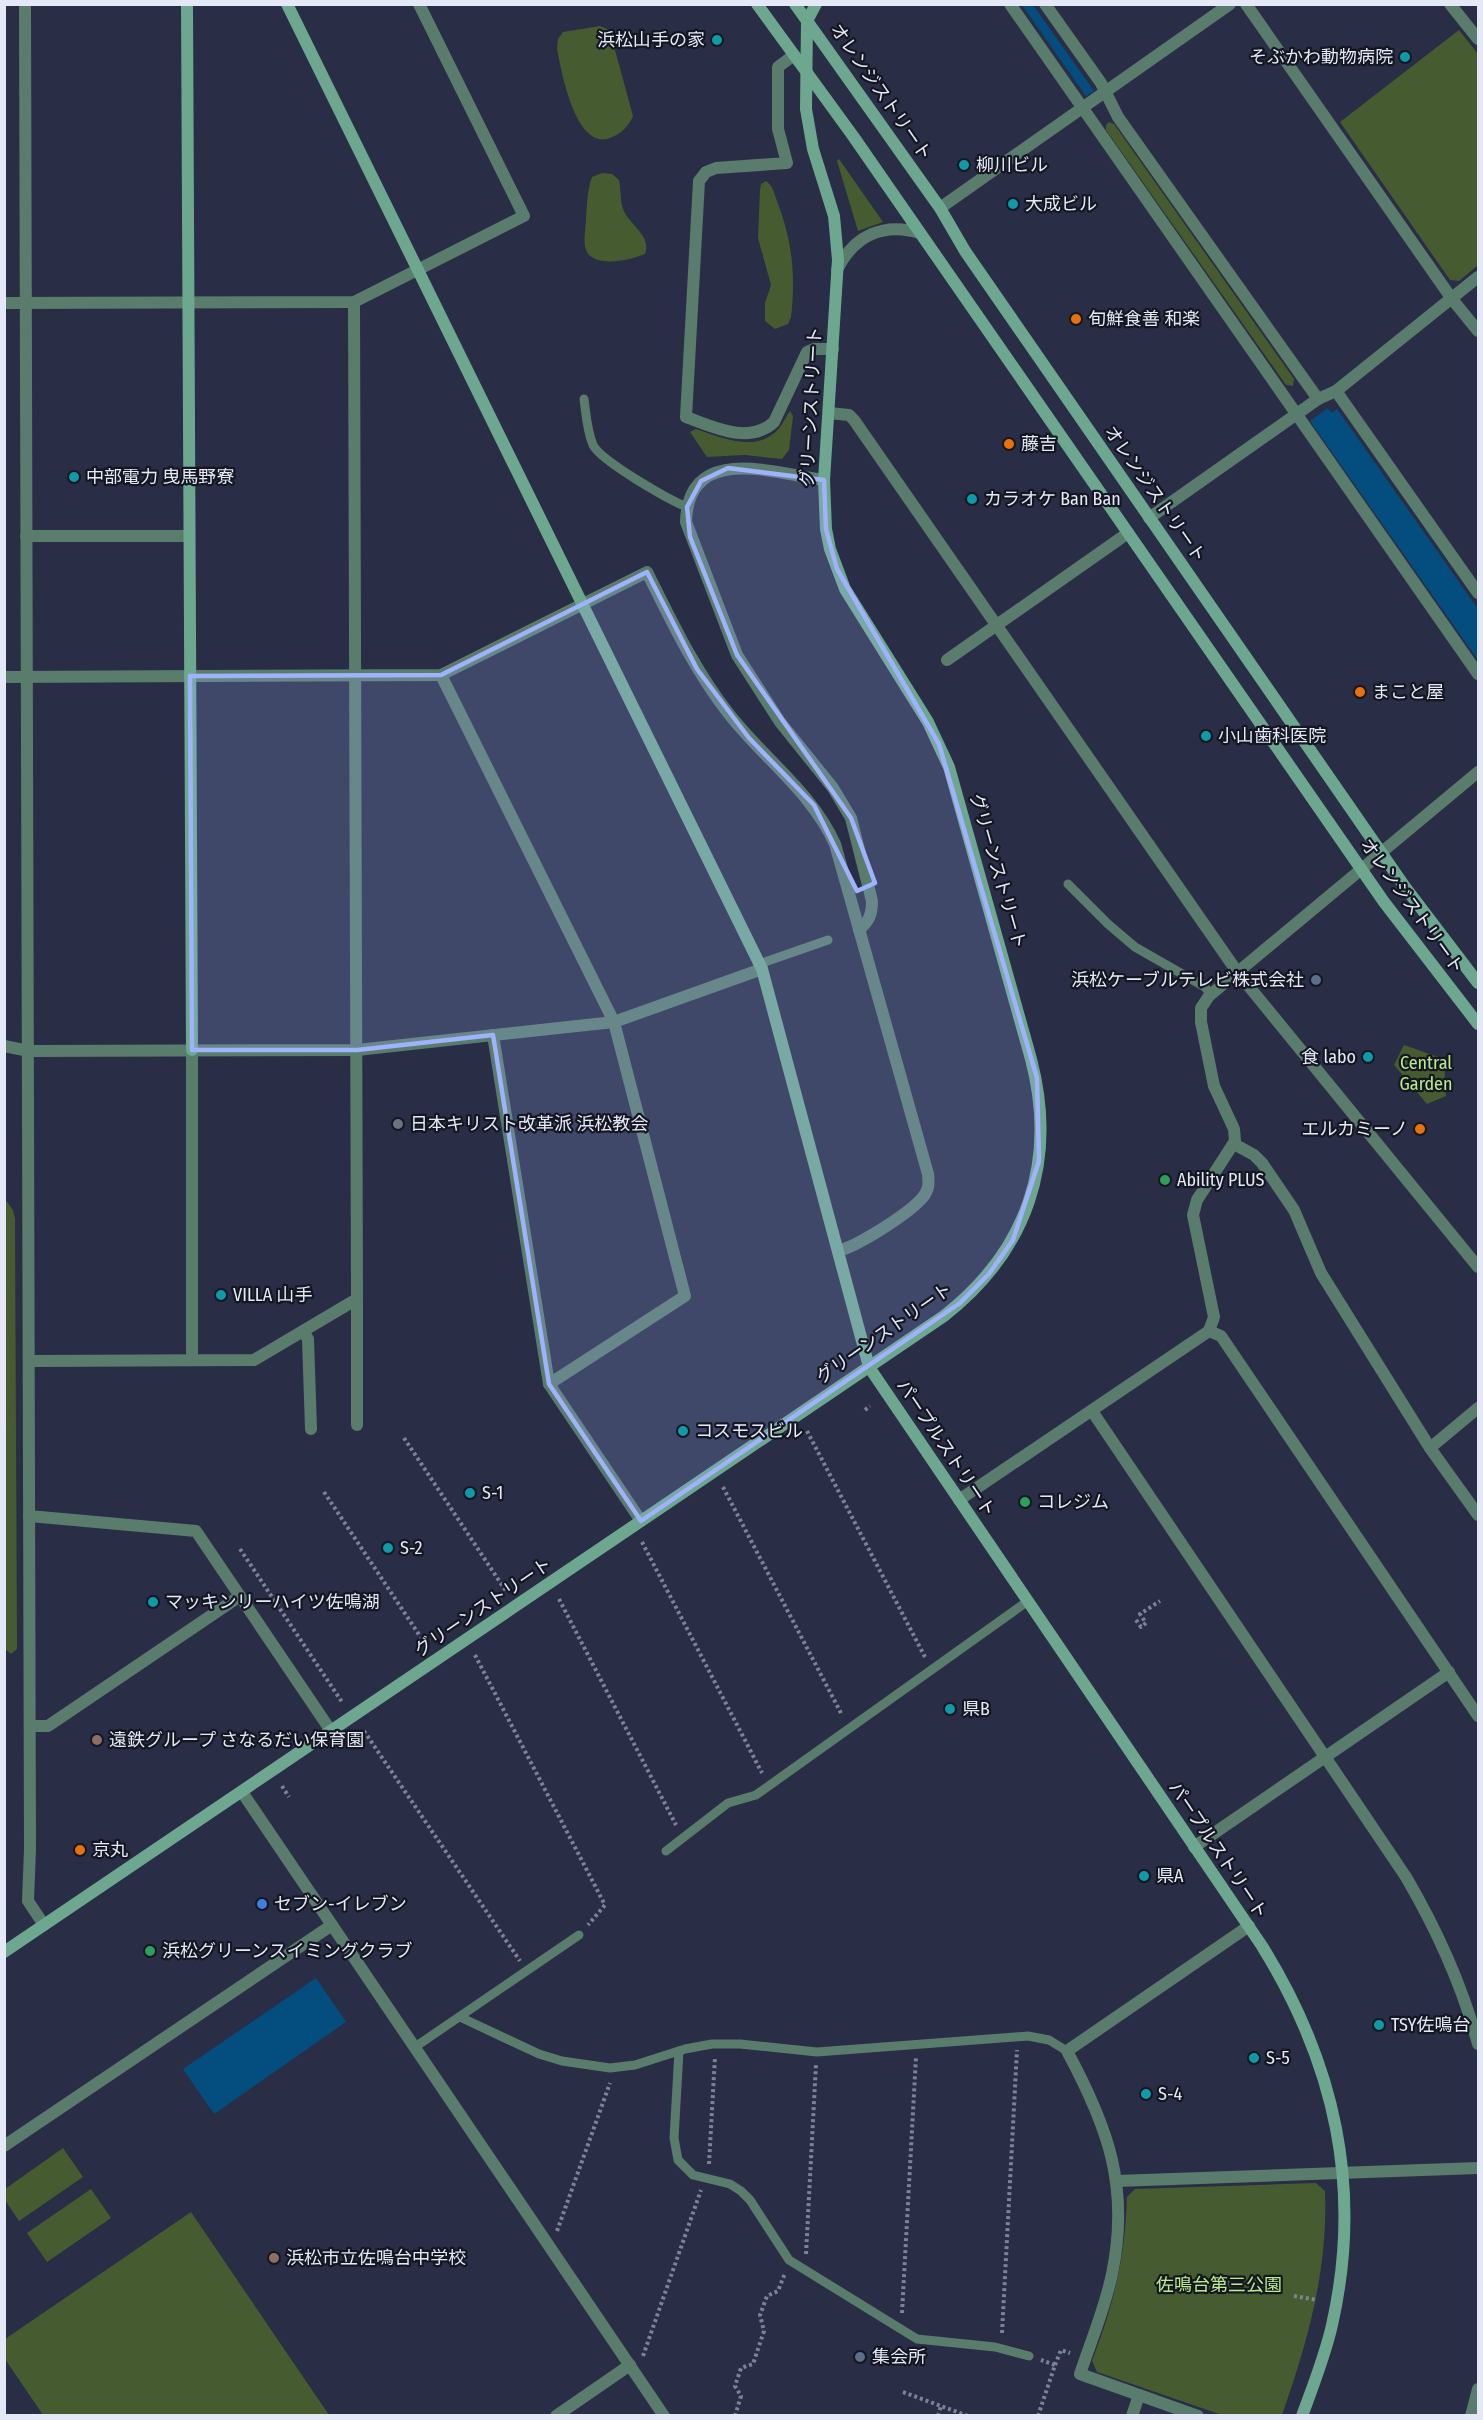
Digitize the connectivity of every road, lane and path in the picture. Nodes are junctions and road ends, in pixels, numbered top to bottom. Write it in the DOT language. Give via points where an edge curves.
graph roads {
  1 [pos="25,4"];
  2 [pos="188,4"];
  3 [pos="287,4"];
  4 [pos="419,4"];
  5 [pos="757,4"];
  6 [pos="795,4"];
  7 [pos="816,4"];
  8 [pos="1010,4"];
  9 [pos="1045,4"];
  10 [pos="1230,4"];
  11 [pos="1246,4"];
  12 [pos="1450,4"];
  13 [pos="807,21"];
  14 [pos="1479,39"];
  15 [pos="794,55"];
  16 [pos="805,69"];
  17 [pos="1105,91"];
  18 [pos="1082,107"];
  19 [pos="940,208"];
  20 [pos="921,233"];
  21 [pos="418,269"];
  22 [pos="837,270"];
  23 [pos="1479,277"];
  24 [pos="1452,299"];
  25 [pos="354,302"];
  26 [pos="4,303"];
  27 [pos="26,303"];
  28 [pos="188,303"];
  29 [pos="1479,331"];
  30 [pos="833,349"];
  31 [pos="1336,391"];
  32 [pos="584,399"];
  33 [pos="1318,399"];
  34 [pos="829,413"];
  35 [pos="1298,413"];
  36 [pos="824,480"];
  37 [pos="687,507"];
  38 [pos="1149,518"];
  39 [pos="1128,533"];
  40 [pos="26,536"];
  41 [pos="189,536"];
  42 [pos="1479,593"];
  43 [pos="584,604"];
  44 [pos="997,625"];
  45 [pos="947,660"];
  46 [pos="1479,674"];
  47 [pos="355,675"];
  48 [pos="441,675"];
  49 [pos="27,676"];
  50 [pos="190,676"];
  51 [pos="4,677"];
  52 [pos="1479,772"];
  53 [pos="1382,853"];
  54 [pos="1362,870"];
  55 [pos="1068,884"];
  56 [pos="859,930"];
  57 [pos="828,940"];
  58 [pos="761,966"];
  59 [pos="1238,973"];
  60 [pos="1479,984"];
  61 [pos="1211,995"];
  62 [pos="614,1022"];
  63 [pos="1479,1024"];
  64 [pos="494,1035"];
  65 [pos="4,1046"];
  66 [pos="192,1050"];
  67 [pos="357,1050"];
  68 [pos="29,1051"];
  69 [pos="1234,1144"];
  70 [pos="838,1251"];
  71 [pos="1479,1267"];
  72 [pos="357,1299"];
  73 [pos="303,1331"];
  74 [pos="1209,1331"];
  75 [pos="192,1360"];
  76 [pos="29,1361"];
  77 [pos="869,1367"];
  78 [pos="549,1384"];
  79 [pos="870,1406"];
  80 [pos="1479,1408"];
  81 [pos="865,1410"];
  82 [pos="1092,1412"];
  83 [pos="357,1425"];
  84 [pos="311,1429"];
  85 [pos="807,1431"];
  86 [pos="404,1438"];
  87 [pos="1430,1448"];
  88 [pos="723,1487"];
  89 [pos="324,1492"];
  90 [pos="959,1500"];
  91 [pos="1479,1515"];
  92 [pos="29,1516"];
  93 [pos="641,1521"];
  94 [pos="642,1542"];
  95 [pos="240,1549"];
  96 [pos="506,1591"];
  97 [pos="240,1596"];
  98 [pos="559,1599"];
  99 [pos="1028,1601"];
  100 [pos="1160,1601"];
  101 [pos="1136,1620"];
  102 [pos="426,1645"];
  103 [pos="475,1655"];
  104 [pos="928,1663"];
  105 [pos="1449,1672"];
  106 [pos="342,1702"];
  107 [pos="1479,1716"];
  108 [pos="845,1721"];
  109 [pos="30,1726"];
  110 [pos="330,1731"];
  111 [pos="363,1731"];
  112 [pos="1326,1757"];
  113 [pos="765,1779"];
  114 [pos="282,1786"];
  115 [pos="242,1792"];
  116 [pos="289,1797"];
  117 [pos="679,1831"];
  118 [pos="1194,1847"];
  119 [pos="666,1851"];
  120 [pos="44,1925"];
  121 [pos="332,1925"];
  122 [pos="1249,1926"];
  123 [pos="579,1935"];
  124 [pos="4,1952"];
  125 [pos="527,1971"];
  126 [pos="460,2017"];
  127 [pos="1017,2037"];
  128 [pos="716,2044"];
  129 [pos="916,2044"];
  130 [pos="1479,2044"];
  131 [pos="415,2048"];
  132 [pos="679,2051"];
  133 [pos="1067,2051"];
  134 [pos="817,2052"];
  135 [pos="615,2068"];
  136 [pos="5,2146"];
  137 [pos="1479,2168"];
  138 [pos="1343,2172"];
  139 [pos="707,2180"];
  140 [pos="1116,2181"];
  141 [pos="557,2231"];
  142 [pos="789,2260"];
  143 [pos="805,2272"];
  144 [pos="1294,2296"];
  145 [pos="1317,2300"];
  146 [pos="901,2331"];
  147 [pos="1001,2349"];
  148 [pos="1029,2356"];
  149 [pos="642,2357"];
  150 [pos="630,2365"];
  151 [pos="1479,2389"];
  152 [pos="903,2392"];
  153 [pos="1139,2395"];
  154 [pos="941,2406"];
  155 [pos="556,2415"];
  156 [pos="664,2415"];
  157 [pos="735,2415"];
  158 [pos="938,2415"];
  159 [pos="968,2415"];
  160 [pos="1038,2415"];
  161 [pos="1132,2415"];
  162 [pos="1198,2415"];
  163 [pos="1302,2415"];
  164 [pos="1471,2415"];
  1 -- 27 [label="street"];
  2 -- 28 [label="street"];
  3 -- 21 [label="street, パープルストリート"];
  4 -- 21 [label="street" via="524,216"];
  5 -- 15 [label="street, オレンジストリート"];
  6 -- 13 [label="street, オレンジストリート"];
  7 -- 13 [label="street"];
  8 -- 18 [label="street"];
  9 -- 17 [label="street"];
  10 -- 17 [label="street"];
  11 -- 24 [label="street"];
  12 -- 14 [label="street"];
  13 -- 16 [label="street, グリーンストリート"];
  13 -- 19 [label="street, オレンジストリート"];
  15 -- 16 [label="street, オレンジストリート"];
  15 -- 30 [label="street" via="778,67 778,129 787,163 716,168 699,181 686,417 742,434 765,430 774,422 807,352"];
  16 -- 20 [label="street, オレンジストリート"];
  16 -- 22 [label="street, グリーンストリート" via="809,129 834,216"];
  17 -- 18 [label="street"];
  17 -- 33 [label="street" via="1119,117"];
  18 -- 19 [label="street"];
  18 -- 35 [label="street"];
  19 -- 38 [label="street, オレンジストリート" via="964,251"];
  20 -- 22 [label="street" via="907,229 878,231 853,245"];
  20 -- 39 [label="street, オレンジストリート"];
  21 -- 25 [label="street"];
  21 -- 43 [label="street, パープルストリート"];
  22 -- 30 [label="street, グリーンストリート"];
  23 -- 24 [label="street"];
  24 -- 29 [label="street"];
  24 -- 31 [label="street"];
  25 -- 28 [label="street"];
  25 -- 47 [label="street"];
  26 -- 27 [label="street"];
  27 -- 28 [label="street"];
  27 -- 40 [label="street"];
  28 -- 41 [label="street"];
  30 -- 34 [label="street, グリーンストリート"];
  31 -- 33 [label="street"];
  31 -- 42 [label="street"];
  32 -- 37 [label="lane" via="587,424 598,451 666,499"];
  33 -- 35 [label="street"];
  34 -- 36 [label="street, グリーンストリート"];
  34 -- 44 [label="street" via="849,415 854,420"];
  35 -- 38 [label="street"];
  35 -- 46 [label="street" via="1306,430"];
  36 -- 37 [label="street" via="728,468 701,481"];
  36 -- 77 [label="street, グリーンストリート" via="826,529 837,569 856,607 928,722 949,767 1031,1059 1042,1120 1035,1182 1022,1221 1002,1257 960,1304"];
  37 -- 56 [label="street" via="690,537 737,655 850,818 872,902 872,913"];
  38 -- 53 [label="street, オレンジストリート"];
  39 -- 44 [label="street"];
  39 -- 54 [label="street, オレンジストリート"];
  40 -- 41 [label="street"];
  40 -- 49 [label="street"];
  41 -- 50 [label="street"];
  43 -- 48 [label="street"];
  43 -- 56 [label="street" via="647,572 713,693 749,738 814,805 826,824"];
  43 -- 58 [label="street, パープルストリート"];
  44 -- 45 [label="street"];
  44 -- 59 [label="street"];
  47 -- 48 [label="street"];
  47 -- 50 [label="street"];
  47 -- 67 [label="street"];
  48 -- 62 [label="street"];
  49 -- 50 [label="street"];
  49 -- 51 [label="street"];
  49 -- 68 [label="street"];
  50 -- 66 [label="street"];
  52 -- 53 [label="street"];
  53 -- 54 [label="street"];
  53 -- 60 [label="street, オレンジストリート"];
  54 -- 59 [label="street"];
  54 -- 63 [label="street, オレンジストリート"];
  55 -- 61 [label="lane" via="1121,936 1205,987"];
  56 -- 70 [label="street" via="929,1185 917,1203 853,1247"];
  57 -- 58 [label="lane"];
  58 -- 62 [label="street"];
  58 -- 70 [label="street, パープルストリート"];
  59 -- 61 [label="street"];
  59 -- 71 [label="street"];
  61 -- 69 [label="street" via="1201,1008 1201,1022 1214,1086 1234,1129"];
  62 -- 64 [label="street"];
  62 -- 78 [label="street" via="685,1296"];
  64 -- 67 [label="street"];
  64 -- 78 [label="street"];
  65 -- 68 [label="street"];
  66 -- 67 [label="street"];
  66 -- 68 [label="street"];
  66 -- 75 [label="street"];
  67 -- 72 [label="street"];
  68 -- 76 [label="street"];
  69 -- 74 [label="street" via="1197,1200 1192,1215 1214,1317"];
  69 -- 87 [label="street" via="1262,1163 1294,1210 1321,1273"];
  70 -- 77 [label="street, パープルストリート"];
  72 -- 73 [label="street"];
  72 -- 83 [label="street"];
  73 -- 75 [label="street" via="254,1360"];
  73 -- 84 [label="street" via="308,1339"];
  74 -- 82 [label="street"];
  74 -- 105 [label="street" via="1221,1336"];
  75 -- 76 [label="street"];
  76 -- 92 [label="street"];
  77 -- 90 [label="street, パープルストリート"];
  77 -- 93 [label="street, グリーンストリート"];
  78 -- 93 [label="street"];
  79 -- 81 [label="path"];
  80 -- 87 [label="street"];
  82 -- 90 [label="street"];
  82 -- 112 [label="street"];
  85 -- 104 [label="path"];
  86 -- 96 [label="path"];
  87 -- 91 [label="street"];
  88 -- 108 [label="path"];
  89 -- 102 [label="path"];
  90 -- 99 [label="street, パープルストリート"];
  92 -- 97 [label="street" via="196,1531"];
  92 -- 109 [label="street"];
  93 -- 110 [label="street, グリーンストリート"];
  94 -- 113 [label="path"];
  95 -- 106 [label="path"];
  97 -- 109 [label="street" via="48,1726"];
  97 -- 110 [label="street"];
  98 -- 117 [label="path"];
  99 -- 118 [label="street, パープルストリート"];
  99 -- 119 [label="lane" via="756,1795 728,1803"];
  100 -- 101 [label="path" via="1140,1614 1146,1623 1141,1627"];
  103 -- 123 [label="path" via="605,1905"];
  105 -- 107 [label="street"];
  105 -- 112 [label="street"];
  109 -- 120 [label="street" via="28,1901"];
  110 -- 115 [label="street, グリーンストリート"];
  111 -- 125 [label="path"];
  112 -- 118 [label="street"];
  112 -- 130 [label="street" via="1426,1911 1460,1985"];
  114 -- 116 [label="path"];
  115 -- 120 [label="street, グリーンストリート"];
  115 -- 121 [label="street"];
  118 -- 122 [label="street, パープルストリート"];
  120 -- 124 [label="street, グリーンストリート"];
  121 -- 131 [label="street"];
  121 -- 136 [label="street"];
  122 -- 133 [label="street"];
  122 -- 138 [label="street, パープルストリート" via="1287,1986 1316,2050 1332,2106"];
  123 -- 125 [label="lane"];
  125 -- 126 [label="lane"];
  126 -- 131 [label="lane"];
  126 -- 135 [label="lane" via="562,2061"];
  127 -- 129 [label="lane"];
  127 -- 133 [label="lane" via="1049,2040"];
  127 -- 147 [label="path"];
  128 -- 132 [label="lane"];
  128 -- 134 [label="lane"];
  128 -- 139 [label="path"];
  129 -- 134 [label="lane"];
  129 -- 146 [label="path"];
  131 -- 150 [label="street"];
  132 -- 135 [label="lane" via="635,2066"];
  132 -- 139 [label="lane" via="675,2149 685,2169"];
  133 -- 140 [label="street" via="1106,2133"];
  134 -- 143 [label="path"];
  135 -- 141 [label="path"];
  137 -- 138 [label="street"];
  138 -- 140 [label="street"];
  138 -- 163 [label="street, パープルストリート" via="1340,2281 1325,2350"];
  139 -- 142 [label="lane" via="730,2184 741,2191"];
  139 -- 149 [label="path"];
  140 -- 153 [label="street" via="1117,2240 1112,2275 1080,2374"];
  142 -- 143 [label="lane"];
  142 -- 157 [label="path" via="778,2291 767,2296 760,2315 764,2331 753,2364 741,2368 735,2386 741,2396"];
  143 -- 146 [label="lane"];
  144 -- 145 [label="path"];
  146 -- 147 [label="lane" via="931,2342"];
  147 -- 148 [label="lane"];
  148 -- 160 [label="path" via="1055,2365"];
  150 -- 155 [label="street"];
  150 -- 156 [label="street"];
  151 -- 164 [label="street"];
  152 -- 154 [label="path"];
  153 -- 161 [label="street"];
  153 -- 162 [label="street"];
  154 -- 158 [label="path"];
  154 -- 159 [label="path"];
}
